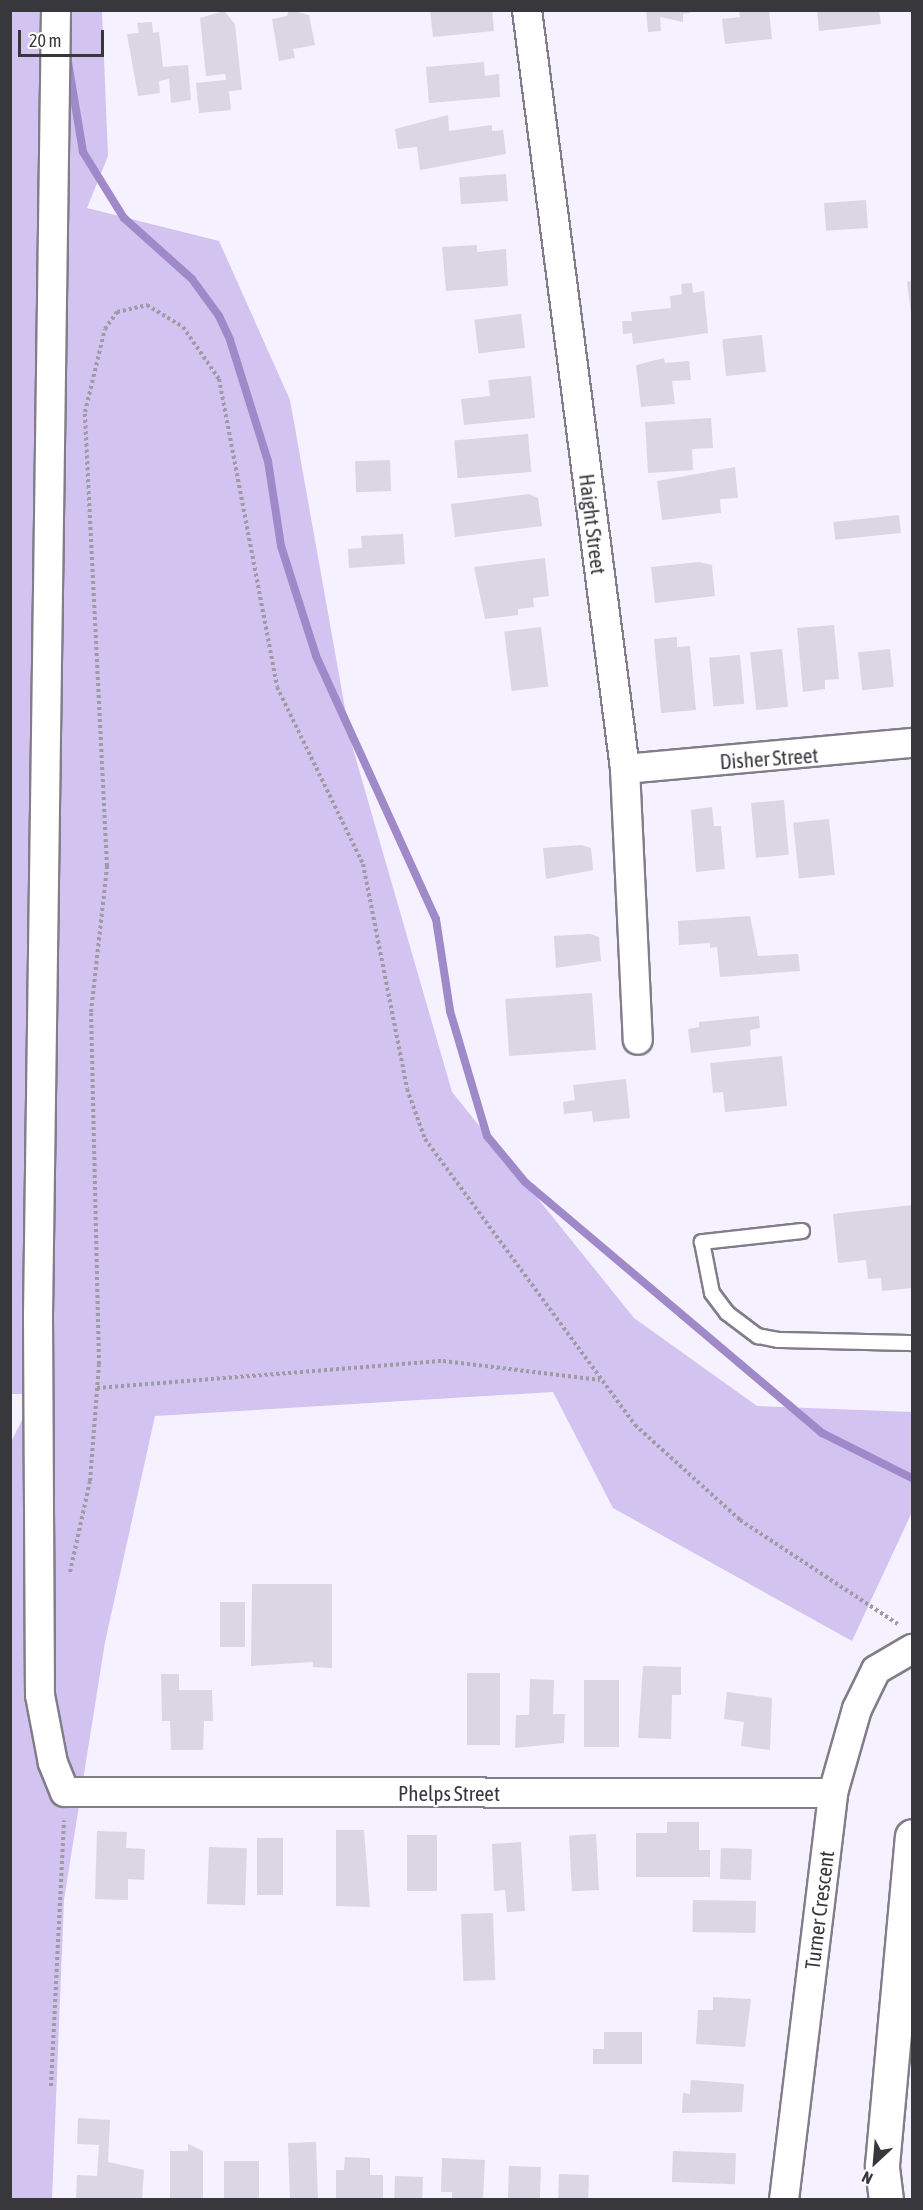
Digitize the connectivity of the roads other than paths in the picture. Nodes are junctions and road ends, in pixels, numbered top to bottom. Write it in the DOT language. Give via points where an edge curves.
graph roads {
  1 [pos="56,10"];
  2 [pos="527,10"];
  3 [pos="912,743"];
  4 [pos="625,769"];
  5 [pos="638,1040"];
  6 [pos="802,1231"];
  7 [pos="912,1343"];
  8 [pos="908,1637"];
  9 [pos="833,1793"];
  10 [pos="912,1836"];
  11 [pos="784,2199"];
  12 [pos="886,2199"];
  1 -- 9 [label="street, Phelps Street" via="38,1280 39,1683 52,1763 65,1792"];
  2 -- 4 [label="street, Haight Street"];
  3 -- 4 [label="street, Disher Street"];
  4 -- 5 [label="street, Haight Street"];
  6 -- 7 [label="lane" via="702,1242 712,1293 727,1313 758,1336 778,1340"];
  8 -- 9 [label="street, Turner Crescent" via="876,1670 857,1708"];
  9 -- 11 [label="street, Turner Crescent"];
  10 -- 12 [label="street" via="882,2165"];
}
